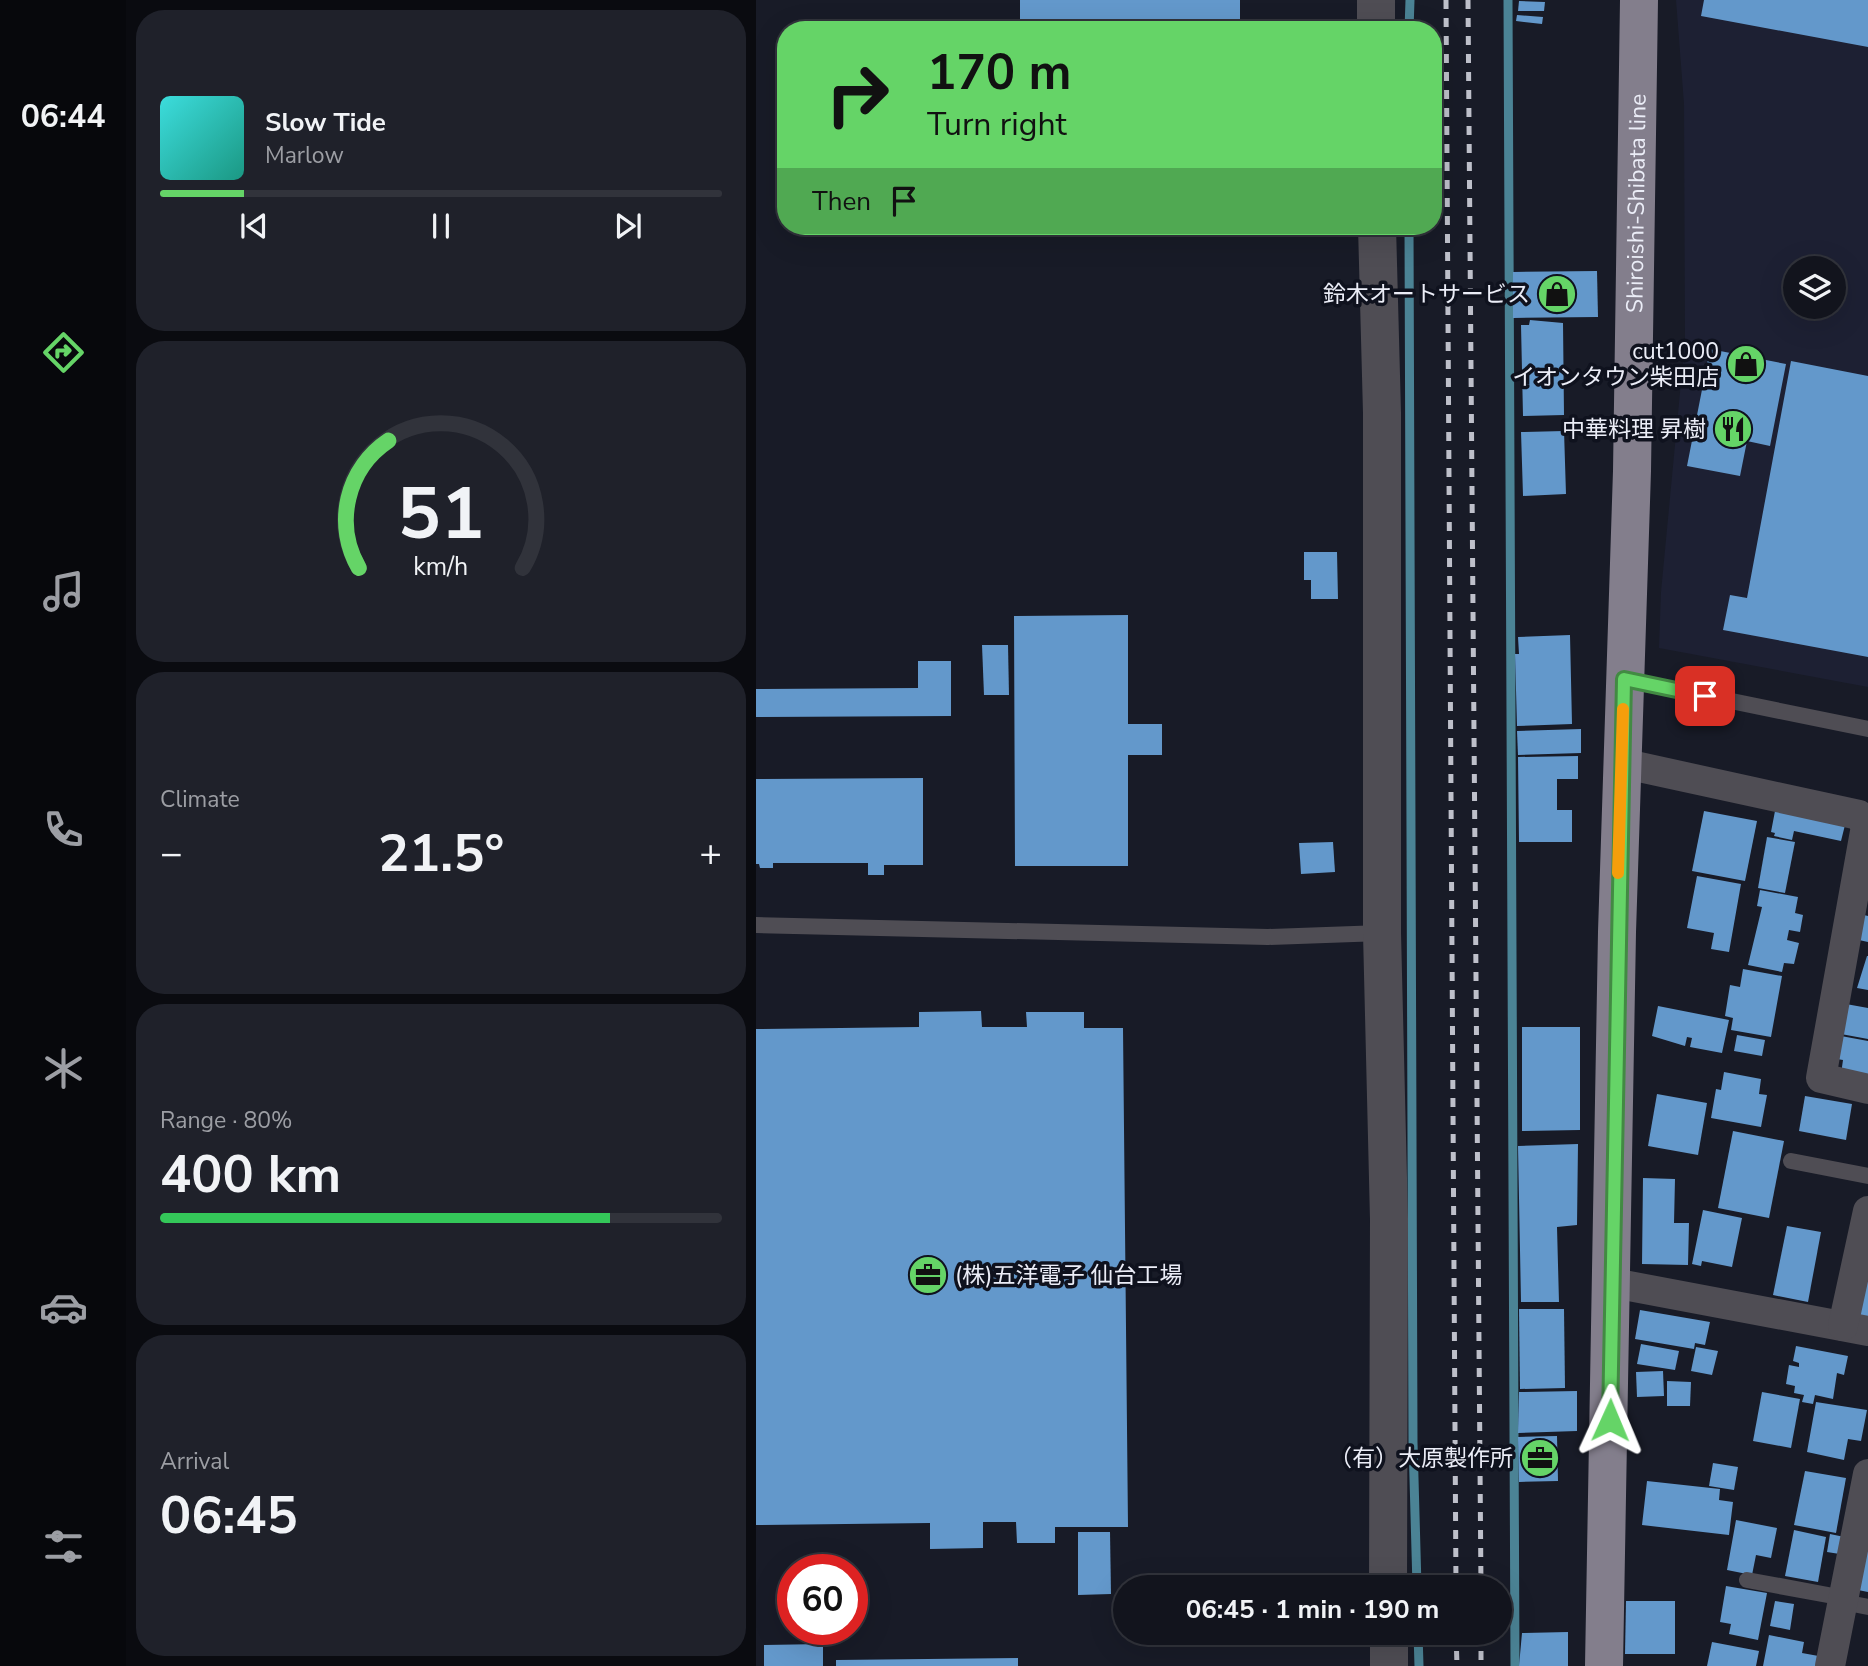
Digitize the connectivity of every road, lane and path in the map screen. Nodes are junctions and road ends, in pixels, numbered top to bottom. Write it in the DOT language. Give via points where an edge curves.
graph roads {
  1 [pos="1376,0"];
  2 [pos="1639,0"];
  3 [pos="1376,21"];
  4 [pos="1377,235"];
  5 [pos="1624,679"];
  6 [pos="1868,729"];
  7 [pos="1621,763"];
  8 [pos="1864,815"];
  9 [pos="756,925"];
  10 [pos="1382,933"];
  11 [pos="1868,1089"];
  12 [pos="1791,1161"];
  13 [pos="1868,1176"];
  14 [pos="1868,1211"];
  15 [pos="1613,1283"];
  16 [pos="1856,1328"];
  17 [pos="1868,1474"];
  18 [pos="1388,1575"];
  19 [pos="1747,1580"];
  20 [pos="1852,1603"];
  21 [pos="1389,1645"];
  22 [pos="1389,1666"];
  23 [pos="1604,1666"];
  24 [pos="1830,1666"];
  1 -- 3 [label="street"];
  2 -- 5 [label="main road, Shiroishi-Shibata line"];
  4 -- 10 [label="street" via="1382,413"];
  5 -- 6 [label="lane"];
  5 -- 7 [label="main road, Shiroishi-Shibata line"];
  7 -- 8 [label="street"];
  7 -- 15 [label="main road, Shiroishi-Shibata line"];
  8 -- 11 [label="street" via="1866,826 1821,1078"];
  9 -- 10 [label="lane" via="1268,937"];
  10 -- 18 [label="street" via="1389,1219"];
  12 -- 13 [label="lane"];
  14 -- 16 [label="street"];
  15 -- 16 [label="street"];
  15 -- 23 [label="main road, Shiroishi-Shibata line"];
  17 -- 20 [label="street"];
  19 -- 20 [label="lane"];
  20 -- 24 [label="street"];
  21 -- 22 [label="street"];
}
